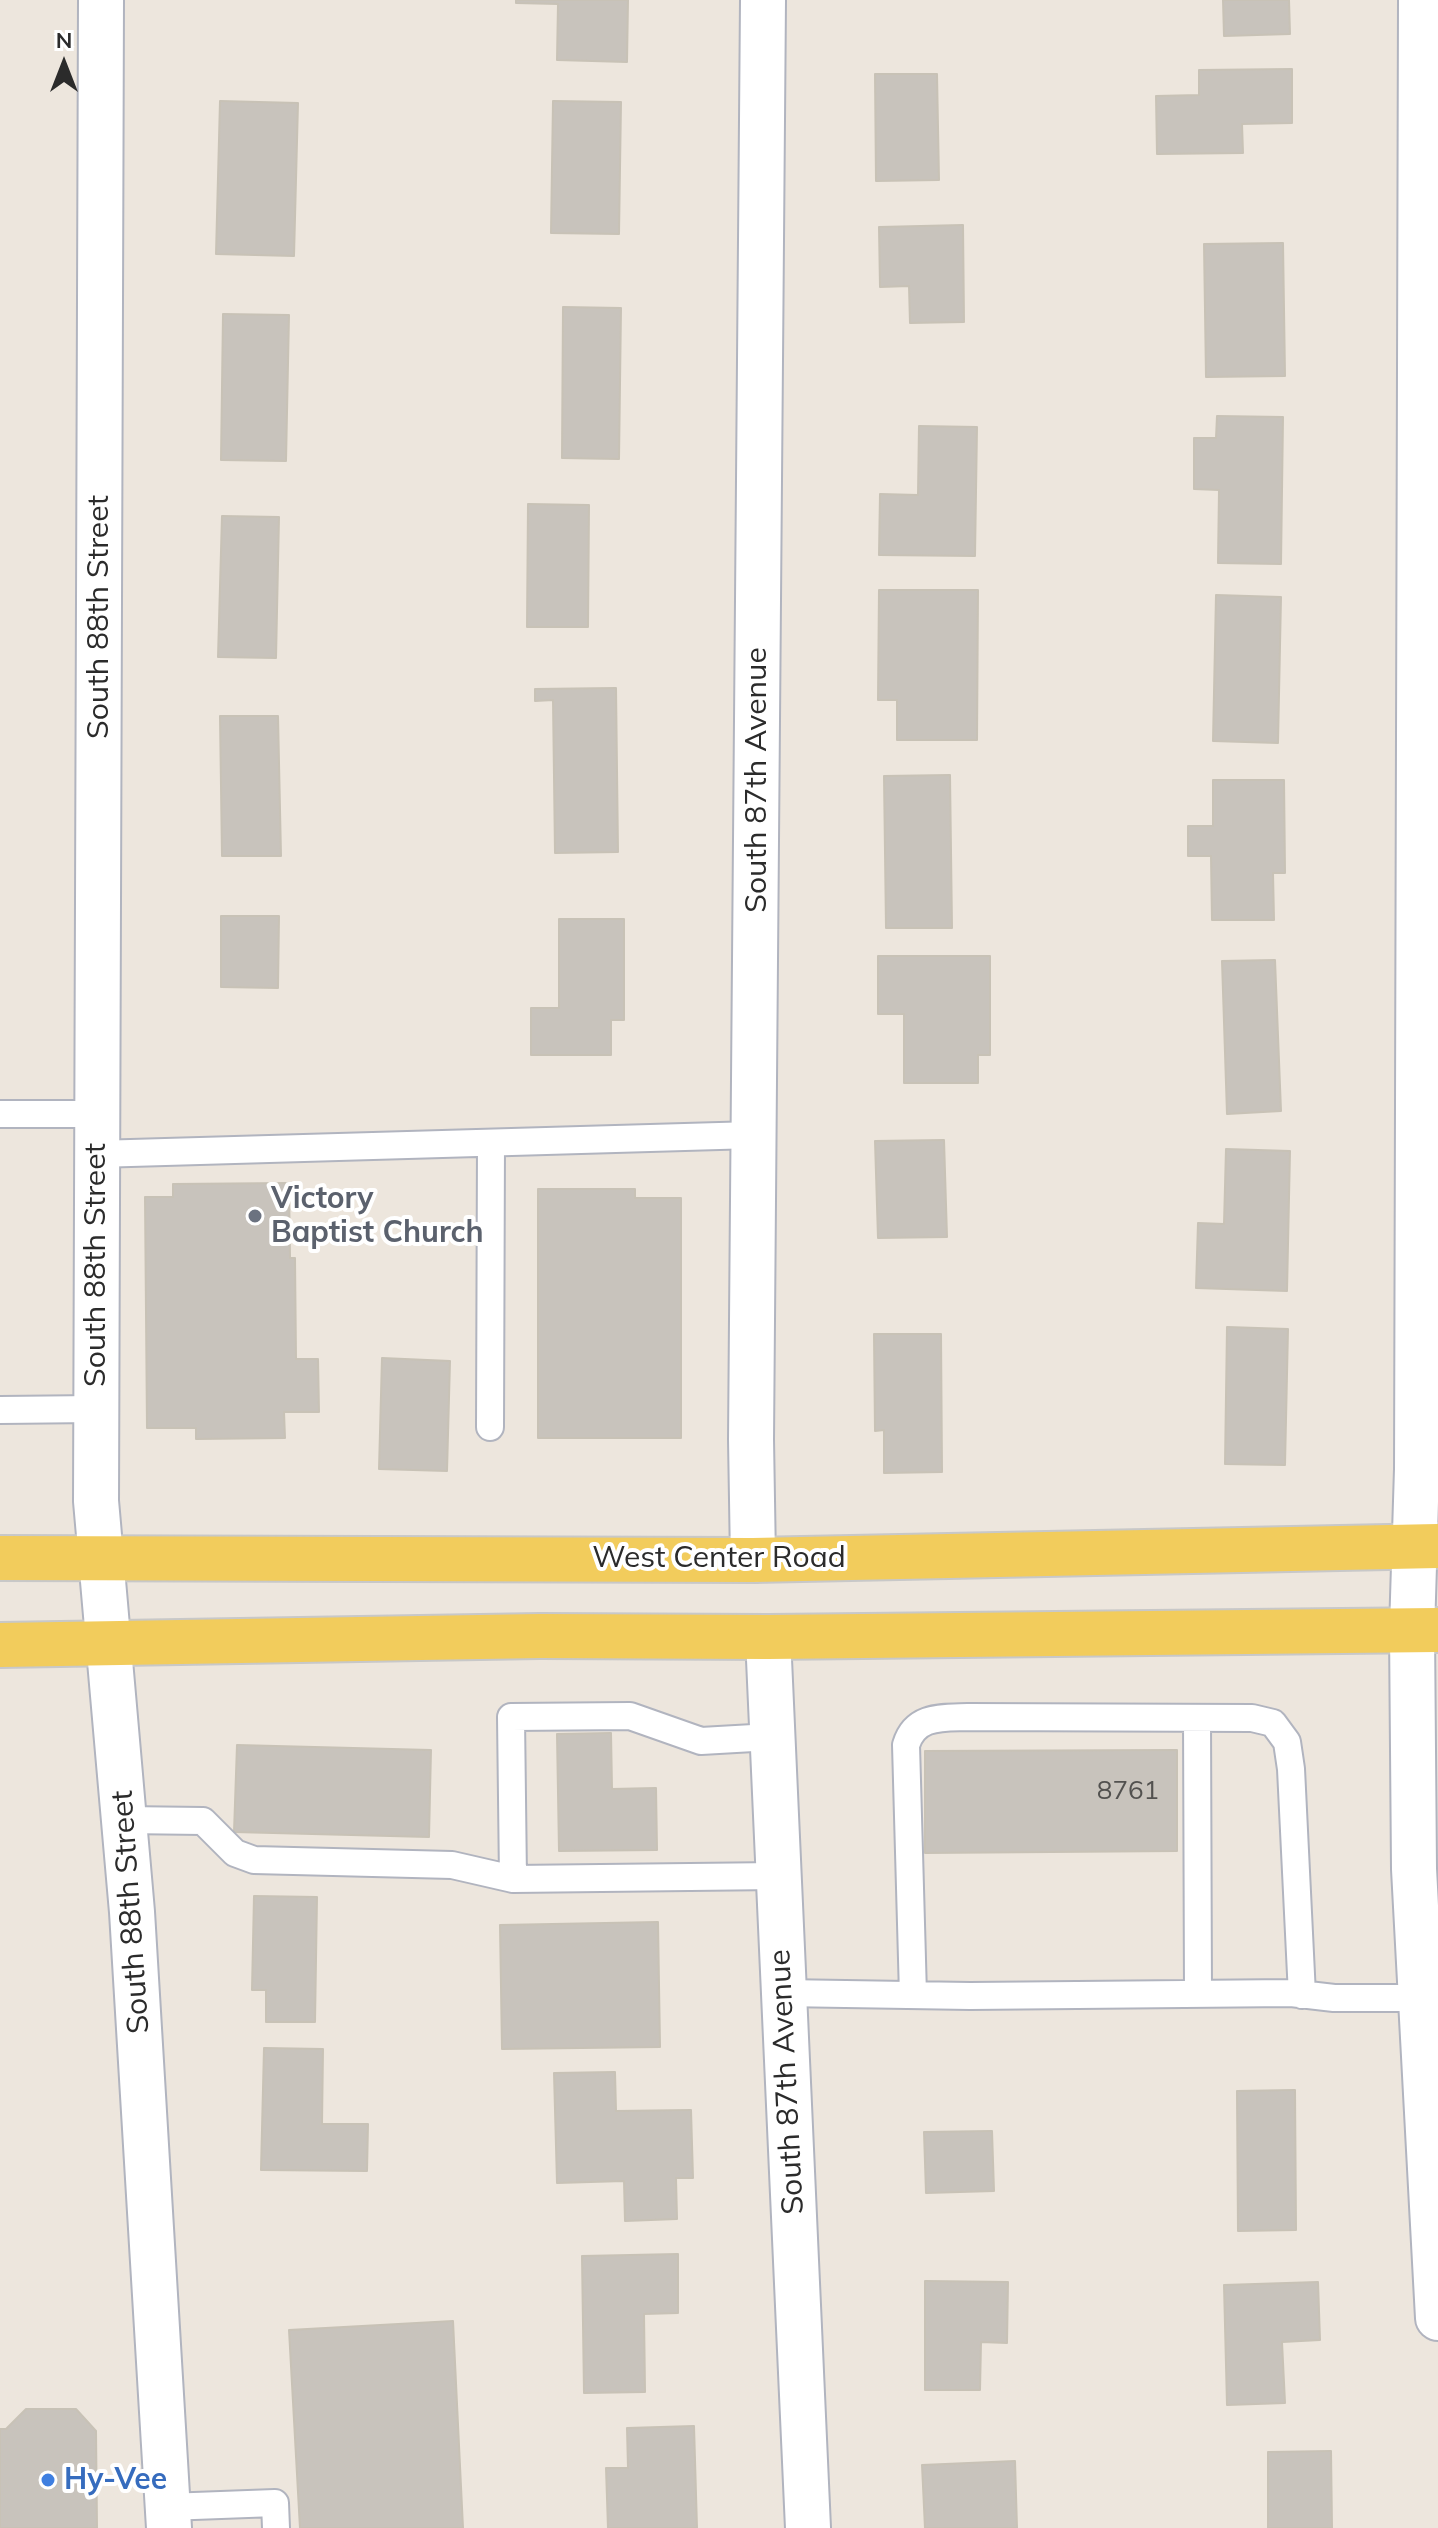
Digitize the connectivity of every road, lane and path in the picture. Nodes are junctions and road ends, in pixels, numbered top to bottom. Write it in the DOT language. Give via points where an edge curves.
graph roads {
  1 [pos="101,0"];
  2 [pos="763,0"];
  3 [pos="1421,0"];
  4 [pos="0,1114"];
  5 [pos="96,1134"];
  6 [pos="754,1135"];
  7 [pos="491,1143"];
  8 [pos="96,1409"];
  9 [pos="0,1410"];
  10 [pos="490,1427"];
  11 [pos="1427,1546"];
  12 [pos="100,1557"];
  13 [pos="0,1558"];
  14 [pos="753,1560"];
  15 [pos="1425,1630"];
  16 [pos="768,1637"];
  17 [pos="111,1643"];
  18 [pos="0,1645"];
  19 [pos="1197,1718"];
  20 [pos="771,1737"];
  21 [pos="124,1820"];
  22 [pos="778,1876"];
  23 [pos="513,1879"];
  24 [pos="1427,1904"];
  25 [pos="783,1993"];
  26 [pos="1198,1994"];
  27 [pos="913,1995"];
  28 [pos="1302,1995"];
  29 [pos="1421,1998"];
  30 [pos="1432,2106"];
  31 [pos="1436,2252"];
  32 [pos="1438,2318"];
  33 [pos="168,2518"];
  34 [pos="276,2528"];
  35 [pos="808,2528"];
  1 -- 5 [label="street, South 88th Street"];
  2 -- 6 [label="street, South 87th Avenue"];
  3 -- 11 [label="street"];
  4 -- 5 [label="lane"];
  5 -- 7 [label="lane"];
  5 -- 8 [label="street, South 88th Street"];
  6 -- 7 [label="lane"];
  6 -- 14 [label="street, South 87th Avenue"];
  7 -- 10 [label="lane"];
  8 -- 9 [label="lane"];
  8 -- 12 [label="street, South 88th Street"];
  11 -- 14 [label="main road, West Center Road"];
  11 -- 15 [label="street"];
  12 -- 13 [label="main road, West Center Road"];
  12 -- 14 [label="main road, West Center Road"];
  12 -- 17 [label="street, South 88th Street"];
  15 -- 16 [label="main road"];
  15 -- 24 [label="street"];
  16 -- 17 [label="main road"];
  16 -- 20 [label="street, South 87th Avenue"];
  17 -- 18 [label="main road"];
  17 -- 21 [label="street, South 88th Street"];
  19 -- 26 [label="lane"];
  19 -- 27 [label="lane" via="931,1718 917,1725 906,1745"];
  19 -- 28 [label="lane" via="1273,1723 1287,1742"];
  20 -- 22 [label="street, South 87th Avenue"];
  20 -- 23 [label="lane" via="701,1741 630,1716 511,1717"];
  21 -- 23 [label="lane" via="203,1821 235,1853 254,1860 452,1865"];
  21 -- 33 [label="street, South 88th Street"];
  22 -- 23 [label="lane"];
  22 -- 25 [label="street, South 87th Avenue"];
  24 -- 29 [label="street"];
  25 -- 27 [label="lane"];
  25 -- 35 [label="street, South 87th Avenue"];
  26 -- 27 [label="lane"];
  26 -- 28 [label="lane"];
  28 -- 29 [label="lane"];
  29 -- 30 [label="street"];
  30 -- 31 [label="street"];
  31 -- 32 [label="street"];
  33 -- 34 [label="lane" via="275,2503"];
}
